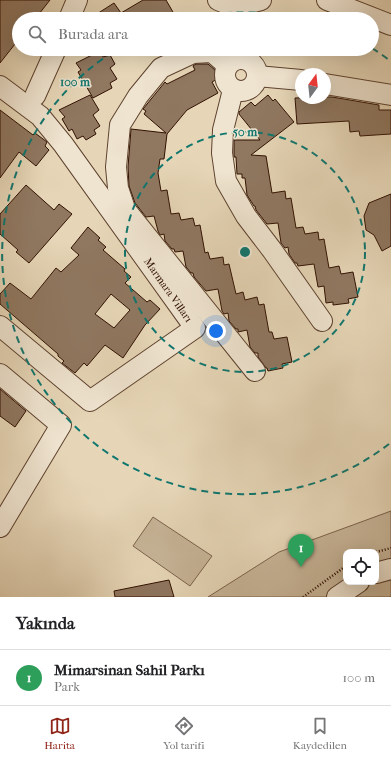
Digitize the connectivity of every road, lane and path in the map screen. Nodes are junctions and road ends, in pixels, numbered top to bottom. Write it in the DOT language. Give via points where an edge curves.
graph roads {
  1 [pos="77,0"];
  2 [pos="261,0"];
  3 [pos="327,0"];
  4 [pos="229,9"];
  5 [pos="72,12"];
  6 [pos="358,12"];
  7 [pos="379,20"];
  8 [pos="391,25"];
  9 [pos="53,56"];
  10 [pos="187,56"];
  11 [pos="235,58"];
  12 [pos="257,76"];
  13 [pos="295,79"];
  14 [pos="331,85"];
  15 [pos="0,86"];
  16 [pos="233,90"];
  17 [pos="391,95"];
  18 [pos="35,96"];
  19 [pos="322,321"];
  20 [pos="0,326"];
  21 [pos="256,371"];
  22 [pos="0,374"];
  23 [pos="3,516"];
  24 [pos="391,548"];
  25 [pos="379,551"];
  26 [pos="343,568"];
  27 [pos="391,569"];
  28 [pos="379,572"];
  29 [pos="355,585"];
  30 [pos="302,597"];
  31 [pos="337,597"];
  1 -- 5 [label="street"];
  2 -- 4 [label="street"];
  3 -- 6 [label="street"];
  7 -- 8 [label="street"];
  9 -- 18 [label="street"];
  10 -- 21 [label="street" via="161,68 138,96 120,125 116,167 118,188 125,209"];
  11 -- 12 [label="street" via="250,61"];
  11 -- 16 [label="street" via="224,77"];
  12 -- 13 [label="street"];
  12 -- 16 [label="street" via="250,88"];
  14 -- 17 [label="street"];
  15 -- 20 [label="street, Marmara Vilları" via="40,116 63,144 195,328 90,401"];
  16 -- 19 [label="street" via="223,130 222,153 226,181 246,216"];
  22 -- 23 [label="street" via="61,425"];
  24 -- 25 [label="path"];
  26 -- 30 [label="path"];
  27 -- 28 [label="street"];
  29 -- 31 [label="street"];
}
